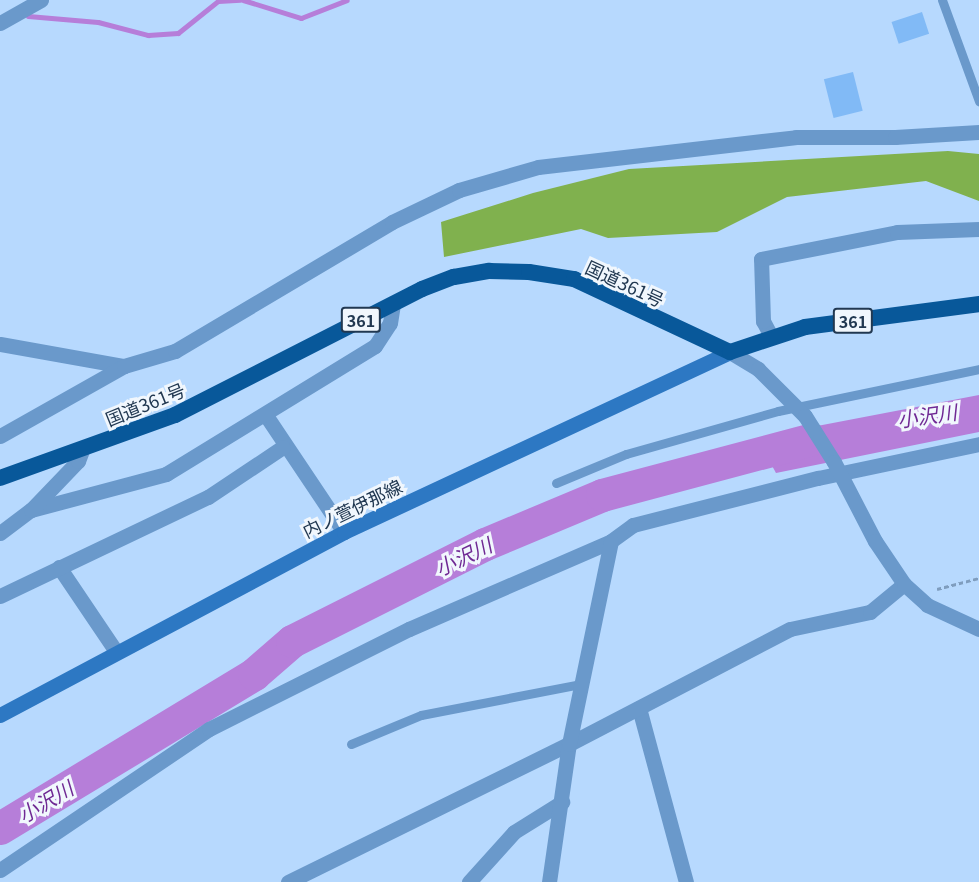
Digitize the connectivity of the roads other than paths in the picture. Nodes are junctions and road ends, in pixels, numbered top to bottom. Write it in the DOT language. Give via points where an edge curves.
graph roads {
  1 [pos="41,0"];
  2 [pos="942,0"];
  3 [pos="0,23"];
  4 [pos="979,101"];
  5 [pos="979,132"];
  6 [pos="979,229"];
  7 [pos="393,303"];
  8 [pos="979,304"];
  9 [pos="771,336"];
  10 [pos="0,344"];
  11 [pos="729,352"];
  12 [pos="124,366"];
  13 [pos="979,369"];
  14 [pos="800,411"];
  15 [pos="265,414"];
  16 [pos="0,436"];
  17 [pos="979,444"];
  18 [pos="283,447"];
  19 [pos="83,448"];
  20 [pos="837,468"];
  21 [pos="0,478"];
  22 [pos="556,483"];
  23 [pos="31,510"];
  24 [pos="344,532"];
  25 [pos="0,533"];
  26 [pos="611,541"];
  27 [pos="58,567"];
  28 [pos="904,584"];
  29 [pos="1,594"];
  30 [pos="979,628"];
  31 [pos="115,650"];
  32 [pos="580,684"];
  33 [pos="639,708"];
  34 [pos="0,715"];
  35 [pos="351,744"];
  36 [pos="569,744"];
  37 [pos="562,802"];
  38 [pos="0,870"];
  39 [pos="288,882"];
  40 [pos="469,882"];
  41 [pos="549,882"];
  42 [pos="686,882"];
  1 -- 3 [label="street"];
  2 -- 4 [label="lane"];
  5 -- 12 [label="street" via="796,137 538,167 459,190 392,222 175,351"];
  6 -- 9 [label="street" via="897,232 761,259 763,321"];
  7 -- 11 [label="highway, 国道361号 / 361" via="454,277 489,271 547,273 610,294"];
  7 -- 15 [label="street" via="390,323 375,346"];
  7 -- 19 [label="highway, 国道361号 / 361" via="175,415"];
  8 -- 9 [label="highway, 361" via="805,327"];
  9 -- 11 [label="highway, 361"];
  10 -- 12 [label="street"];
  11 -- 14 [label="street" via="758,369"];
  11 -- 24 [label="main road, 内ノ萱伊那線"];
  12 -- 16 [label="street"];
  13 -- 14 [label="lane"];
  14 -- 20 [label="street"];
  14 -- 22 [label="lane" via="626,454"];
  15 -- 18 [label="street"];
  15 -- 23 [label="street" via="166,474"];
  17 -- 20 [label="street"];
  18 -- 24 [label="street"];
  18 -- 27 [label="street" via="208,497"];
  19 -- 21 [label="highway, 国道361号 / 361"];
  19 -- 23 [label="street" via="78,461"];
  20 -- 26 [label="street" via="633,525"];
  20 -- 28 [label="street" via="875,541"];
  23 -- 25 [label="street"];
  24 -- 31 [label="main road, 内ノ萱伊那線"];
  26 -- 32 [label="street"];
  26 -- 38 [label="street" via="409,629 209,729"];
  27 -- 29 [label="street"];
  27 -- 31 [label="street"];
  28 -- 30 [label="street" via="927,605"];
  28 -- 33 [label="street" via="870,612 790,630"];
  31 -- 34 [label="main road, 内ノ萱伊那線"];
  32 -- 35 [label="lane" via="420,715"];
  32 -- 36 [label="street"];
  33 -- 36 [label="street"];
  33 -- 42 [label="street"];
  36 -- 37 [label="street"];
  36 -- 39 [label="street"];
  37 -- 40 [label="street" via="514,832"];
  37 -- 41 [label="street"];
}
